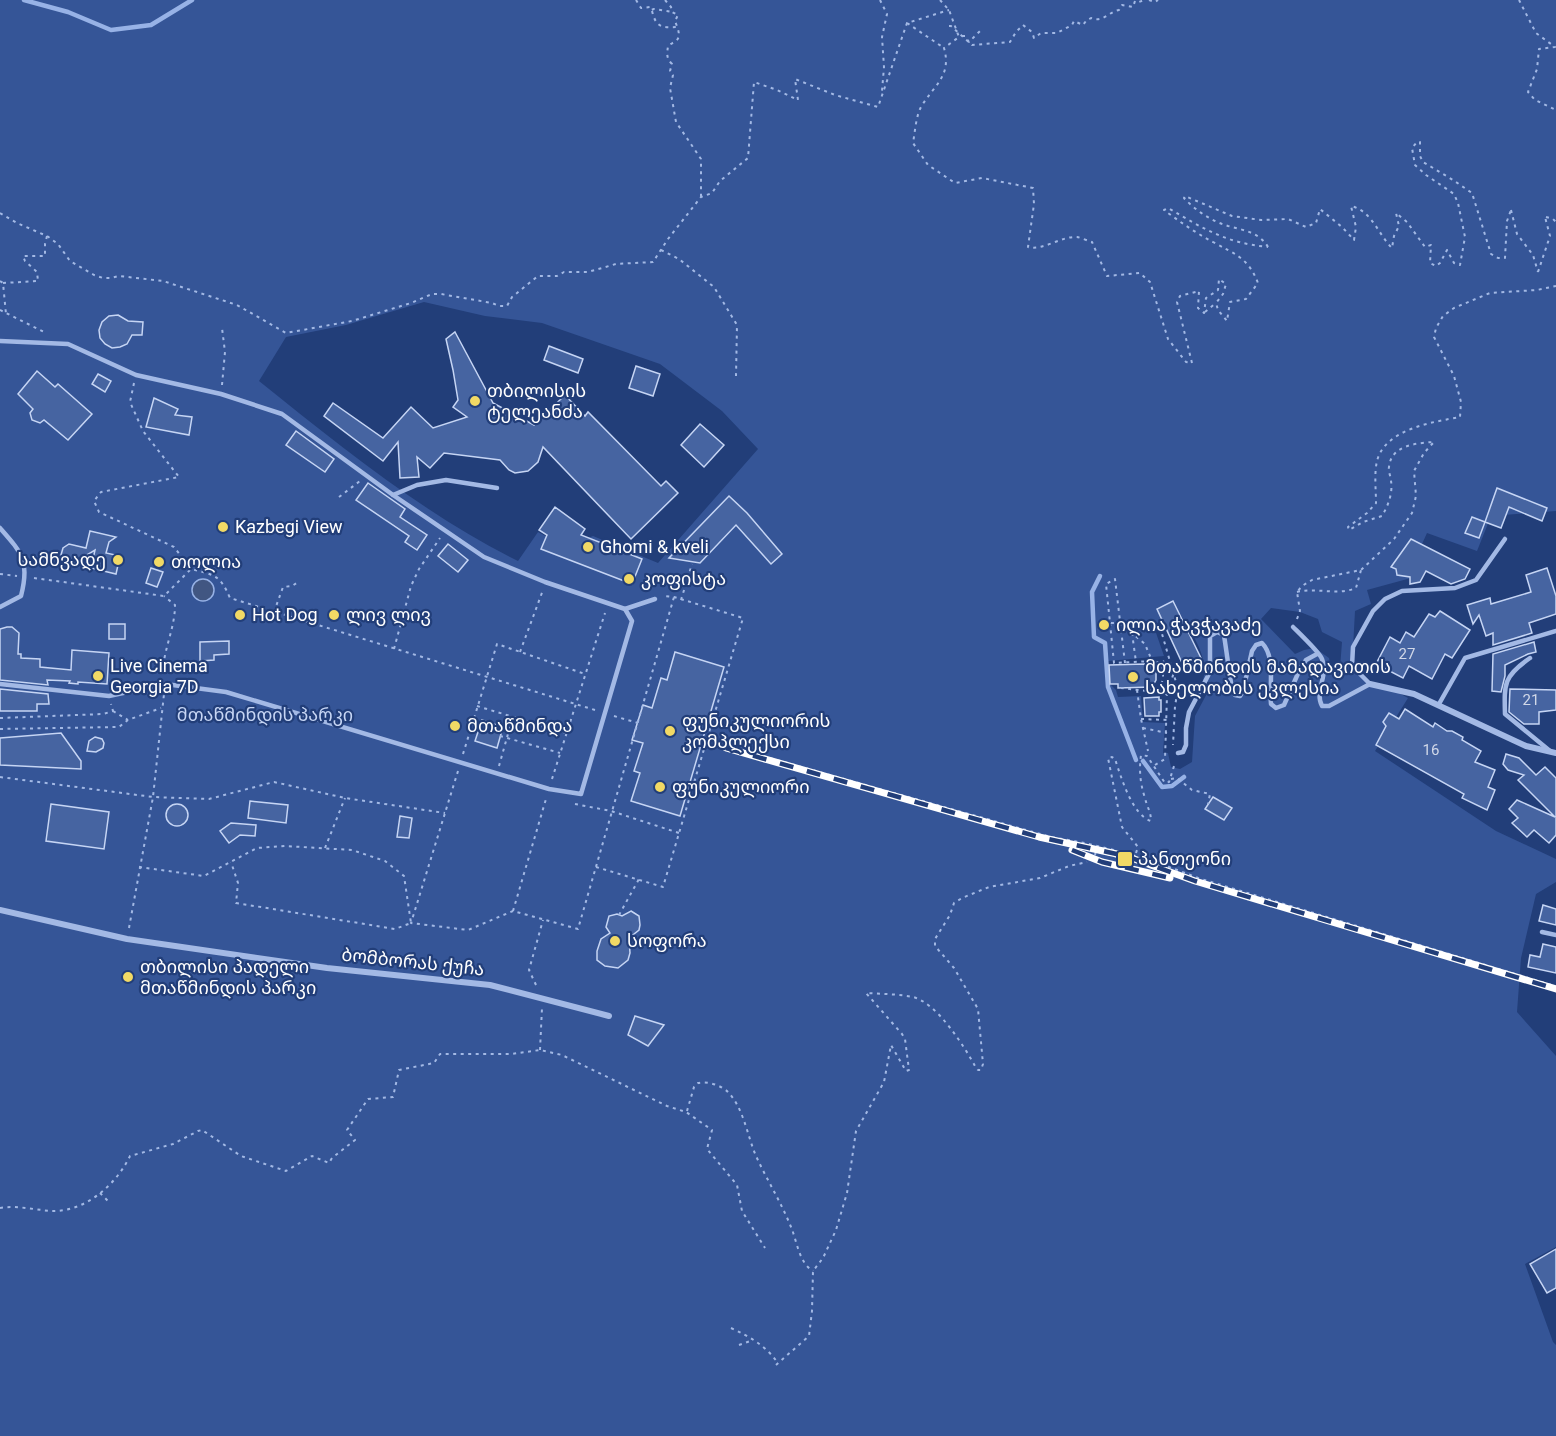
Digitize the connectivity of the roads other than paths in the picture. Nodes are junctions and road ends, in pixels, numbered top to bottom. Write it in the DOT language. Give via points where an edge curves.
graph roads {
  1 [pos="0,341"];
  2 [pos="497,488"];
  3 [pos="393,495"];
  4 [pos="0,528"];
  5 [pos="1505,539"];
  6 [pos="655,599"];
  7 [pos="0,608"];
  8 [pos="625,609"];
  9 [pos="1293,627"];
  10 [pos="1556,631"];
  11 [pos="1317,654"];
  12 [pos="1530,658"];
  13 [pos="0,684"];
  14 [pos="1370,684"];
  15 [pos="1439,704"];
  16 [pos="1178,753"];
  17 [pos="1554,753"];
  18 [pos="0,910"];
  19 [pos="1542,932"];
  20 [pos="1556,935"];
  21 [pos="609,1016"];
  1 -- 3 [label="lane" via="68,344 136,375 221,394 282,414"];
  2 -- 3 [label="lane" via="446,480 417,485"];
  3 -- 8 [label="lane" via="484,557"];
  4 -- 7 [label="lane" via="21,552 26,577 21,596"];
  5 -- 14 [label="lane" via="1476,580 1455,588 1402,591 1385,599 1373,611 1353,647 1352,666"];
  6 -- 8 [label="lane"];
  8 -- 13 [label="lane" via="632,621 581,794 549,789 226,692 165,684 109,696"];
  9 -- 11 [label="lane"];
  10 -- 15 [label="lane" via="1465,658"];
  11 -- 14 [label="lane" via="1322,657 1318,699 1322,706 1338,702"];
  11 -- 16 [label="lane" via="1306,660 1284,705 1276,708 1271,704 1269,691 1267,648 1262,643 1252,651 1240,696 1231,683 1224,635 1217,632 1210,636 1210,672 1189,712 1186,745"];
  12 -- 17 [label="lane" via="1509,675 1505,714"];
  14 -- 15 [label="street" via="1397,688"];
  15 -- 17 [label="street" via="1526,746"];
  18 -- 21 [label="street, ბომბორას ქუჩა" via="127,939 327,968 490,985"];
  19 -- 20 [label="lane"];
}
